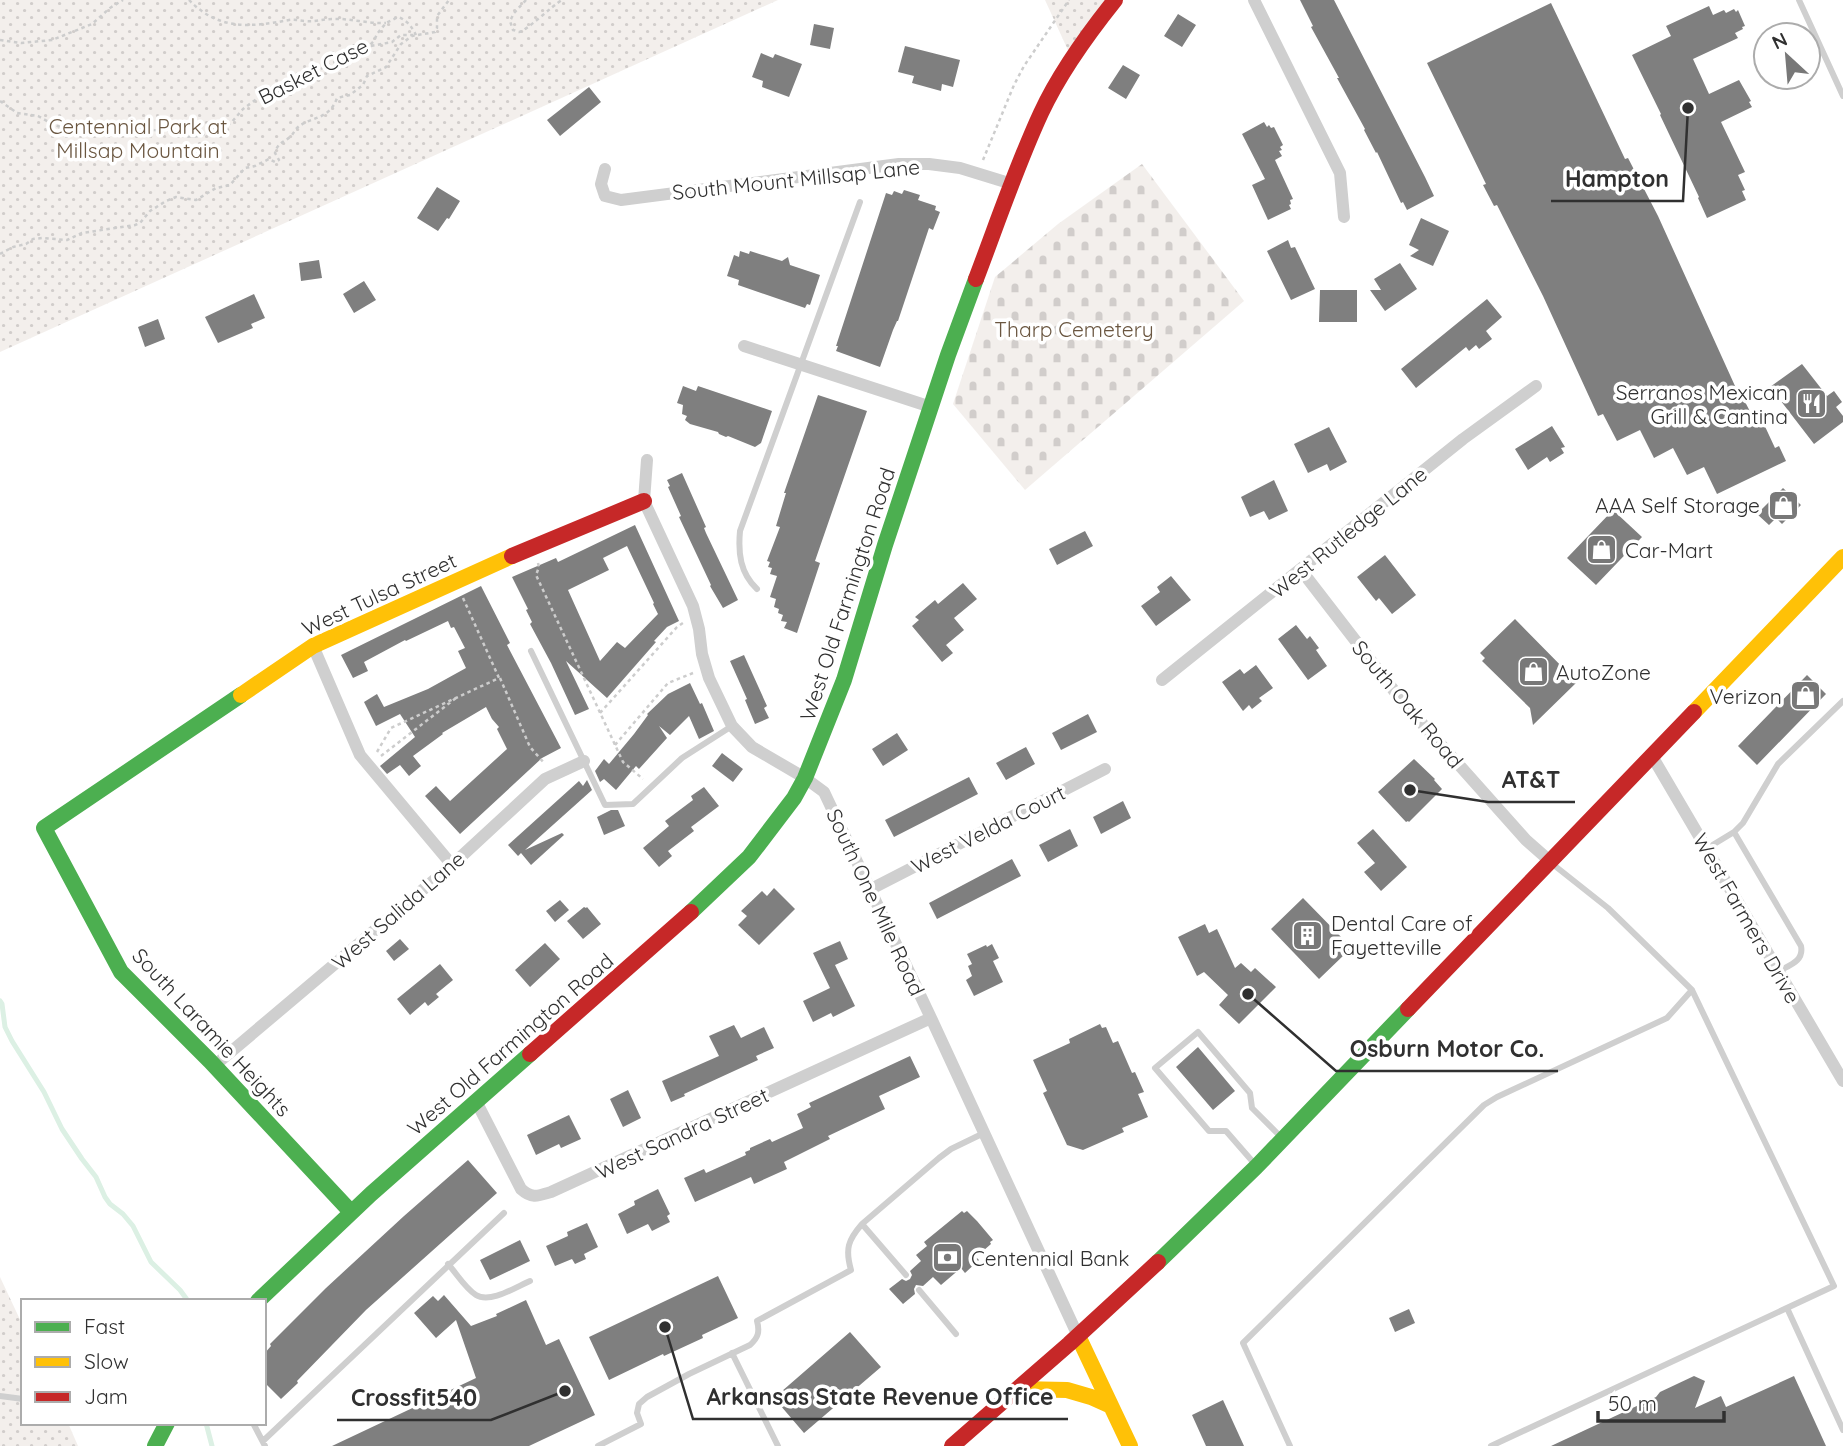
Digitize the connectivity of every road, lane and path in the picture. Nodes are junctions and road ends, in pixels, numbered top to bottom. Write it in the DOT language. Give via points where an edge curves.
graph roads {
  1 [pos="122,0"];
  2 [pos="189,0"];
  3 [pos="449,0"];
  4 [pos="526,0"];
  5 [pos="562,0"];
  6 [pos="1069,0"];
  7 [pos="1115,0"];
  8 [pos="1254,0"];
  9 [pos="1799,0"];
  10 [pos="386,23"];
  11 [pos="416,36"];
  12 [pos="0,40"];
  13 [pos="368,47"];
  14 [pos="1843,96"];
  15 [pos="0,101"];
  16 [pos="605,169"];
  17 [pos="977,174"];
  18 [pos="1012,184"];
  19 [pos="860,202"];
  20 [pos="1343,217"];
  21 [pos="0,254"];
  22 [pos="744,346"];
  23 [pos="801,365"];
  24 [pos="1536,386"];
  25 [pos="930,407"];
  26 [pos="647,460"];
  27 [pos="644,500"];
  28 [pos="527,550"];
  29 [pos="1838,567"];
  30 [pos="1301,570"];
  31 [pos="455,582"];
  32 [pos="757,589"];
  33 [pos="696,616"];
  34 [pos="313,646"];
  35 [pos="531,651"];
  36 [pos="706,667"];
  37 [pos="499,678"];
  38 [pos="1162,680"];
  39 [pos="456,698"];
  40 [pos="1843,701"];
  41 [pos="600,713"];
  42 [pos="732,726"];
  43 [pos="615,745"];
  44 [pos="1652,756"];
  45 [pos="584,761"];
  46 [pos="369,765"];
  47 [pos="1105,769"];
  48 [pos="554,775"];
  49 [pos="805,778"];
  50 [pos="651,787"];
  51 [pos="44,828"];
  52 [pos="1734,832"];
  53 [pos="1706,849"];
  54 [pos="1551,862"];
  55 [pos="452,865"];
  56 [pos="871,889"];
  57 [pos="1779,971"];
  58 [pos="1692,990"];
  59 [pos="931,1018"];
  60 [pos="214,1066"];
  61 [pos="1843,1081"];
  62 [pos="476,1101"];
  63 [pos="984,1133"];
  64 [pos="1283,1139"];
  65 [pos="1256,1167"];
  66 [pos="351,1212"];
  67 [pos="504,1213"];
  68 [pos="862,1224"];
  69 [pos="448,1264"];
  70 [pos="906,1275"];
  71 [pos="530,1281"];
  72 [pos="919,1290"];
  73 [pos="260,1299"];
  74 [pos="1787,1308"];
  75 [pos="956,1334"];
  76 [pos="1078,1336"];
  77 [pos="732,1353"];
  78 [pos="1018,1389"];
  79 [pos="0,1396"];
  80 [pos="21,1399"];
  81 [pos="1111,1406"];
  82 [pos="166,1425"];
  83 [pos="254,1425"];
  84 [pos="1843,1430"];
  85 [pos="264,1443"];
  86 [pos="155,1446"];
  87 [pos="598,1446"];
  88 [pos="778,1446"];
  89 [pos="953,1446"];
  90 [pos="1130,1446"];
  91 [pos="1290,1446"];
  92 [pos="1491,1446"];
  1 -- 12 [label="path" via="92,24 52,40"];
  2 -- 10 [label="path, Basket Case" via="213,18 240,26 293,19"];
  3 -- 11 [label="path" via="437,16 435,33"];
  4 -- 5 [label="path" via="510,21 519,32"];
  6 -- 17 [label="path" via="1019,75"];
  7 -- 18 [label="main road, West Old Farmington Road" via="1063,72"];
  8 -- 20 [label="street" via="1340,173"];
  9 -- 14 [label="lane"];
  10 -- 11 [label="path, Basket Case" via="401,18"];
  10 -- 13 [label="path, Basket Case"];
  11 -- 13 [label="path" via="401,35 392,43"];
  11 -- 21 [label="path" via="401,44 386,67 367,76 358,89 337,98 325,114 282,140 275,153 279,160 245,168 230,185 196,200 171,199 135,225 82,233 67,240 33,239"];
  13 -- 15 [label="path, Basket Case" via="275,95 263,95 231,123 200,136 137,127 67,129 38,116 17,113"];
  16 -- 17 [label="street, South Mount Millsap Lane" via="601,184 605,196 621,200 899,164 929,164"];
  17 -- 18 [label="street, South Mount Millsap Lane"];
  18 -- 25 [label="main road, West Old Farmington Road"];
  19 -- 23 [label="lane"];
  22 -- 23 [label="street"];
  23 -- 25 [label="street"];
  23 -- 32 [label="lane" via="740,531 740,561"];
  24 -- 30 [label="street, West Rutledge Lane"];
  25 -- 49 [label="main road, West Old Farmington Road" via="844,680"];
  26 -- 27 [label="street, South One Mile Road"];
  27 -- 28 [label="main road, West Tulsa Street"];
  27 -- 33 [label="street, South One Mile Road"];
  28 -- 31 [label="main road, West Tulsa Street"];
  28 -- 41 [label="path" via="537,561 536,575"];
  29 -- 44 [label="main road"];
  30 -- 38 [label="street, West Rutledge Lane"];
  30 -- 54 [label="street, South Oak Road" via="1402,701 1525,841"];
  31 -- 34 [label="main road, West Tulsa Street"];
  31 -- 37 [label="path"];
  33 -- 36 [label="street, South One Mile Road"];
  33 -- 41 [label="path" via="677,627"];
  34 -- 46 [label="street" via="360,755"];
  34 -- 51 [label="main road, West Tulsa Street"];
  35 -- 45 [label="lane"];
  36 -- 42 [label="street, South One Mile Road"];
  36 -- 43 [label="path" via="668,683"];
  37 -- 39 [label="path"];
  37 -- 48 [label="path" via="530,747"];
  39 -- 46 [label="path"];
  39 -- 46 [label="path" via="391,728"];
  40 -- 52 [label="lane" via="1778,764"];
  41 -- 43 [label="path"];
  42 -- 49 [label="street, South One Mile Road" via="752,747"];
  42 -- 50 [label="lane" via="682,758"];
  43 -- 50 [label="path" via="623,762"];
  44 -- 53 [label="street, West Farmers Drive"];
  44 -- 54 [label="main road"];
  45 -- 48 [label="street, West Salida Lane"];
  45 -- 50 [label="lane" via="605,805 633,804"];
  46 -- 55 [label="street"];
  47 -- 56 [label="street, West Velda Court"];
  48 -- 55 [label="street, West Salida Lane"];
  49 -- 56 [label="street, South One Mile Road" via="824,792"];
  49 -- 62 [label="main road, West Old Farmington Road" via="749,857 720,886"];
  51 -- 60 [label="main road, South Laramie Heights" via="121,971"];
  52 -- 53 [label="lane"];
  52 -- 57 [label="lane" via="1801,946 1800,959"];
  53 -- 57 [label="street, West Farmers Drive"];
  54 -- 58 [label="lane" via="1608,908"];
  54 -- 64 [label="main road"];
  55 -- 60 [label="street, West Salida Lane"];
  56 -- 59 [label="street, South One Mile Road"];
  57 -- 61 [label="street, West Farmers Drive"];
  58 -- 74 [label="lane" via="1835,1286"];
  58 -- 91 [label="lane" via="1667,1018 1484,1105 1243,1343"];
  59 -- 62 [label="street, West Sandra Street" via="539,1196 521,1189"];
  59 -- 63 [label="street, South One Mile Road"];
  60 -- 66 [label="main road, South Laramie Heights"];
  62 -- 66 [label="main road, West Old Farmington Road"];
  63 -- 68 [label="lane" via="951,1149"];
  63 -- 76 [label="street, South One Mile Road"];
  64 -- 65 [label="main road"];
  64 -- 65 [label="lane" via="1252,1108 1251,1093 1198,1032 1155,1068 1209,1131 1226,1131"];
  65 -- 76 [label="main road"];
  66 -- 73 [label="main road, West Old Farmington Road"];
  67 -- 69 [label="lane"];
  68 -- 70 [label="lane"];
  68 -- 77 [label="lane" via="848,1246 851,1270 757,1321 756,1340"];
  69 -- 71 [label="lane" via="482,1298"];
  69 -- 85 [label="lane"];
  72 -- 75 [label="lane"];
  74 -- 84 [label="lane"];
  74 -- 92 [label="lane"];
  76 -- 78 [label="main road"];
  76 -- 81 [label="main road"];
  77 -- 87 [label="lane" via="647,1397 639,1404 641,1424"];
  77 -- 88 [label="lane"];
  78 -- 81 [label="main road" via="1067,1390"];
  78 -- 89 [label="main road"];
  79 -- 80 [label="lane"];
  81 -- 90 [label="main road"];
  82 -- 86 [label="main road"];
  83 -- 85 [label="lane"];
}
